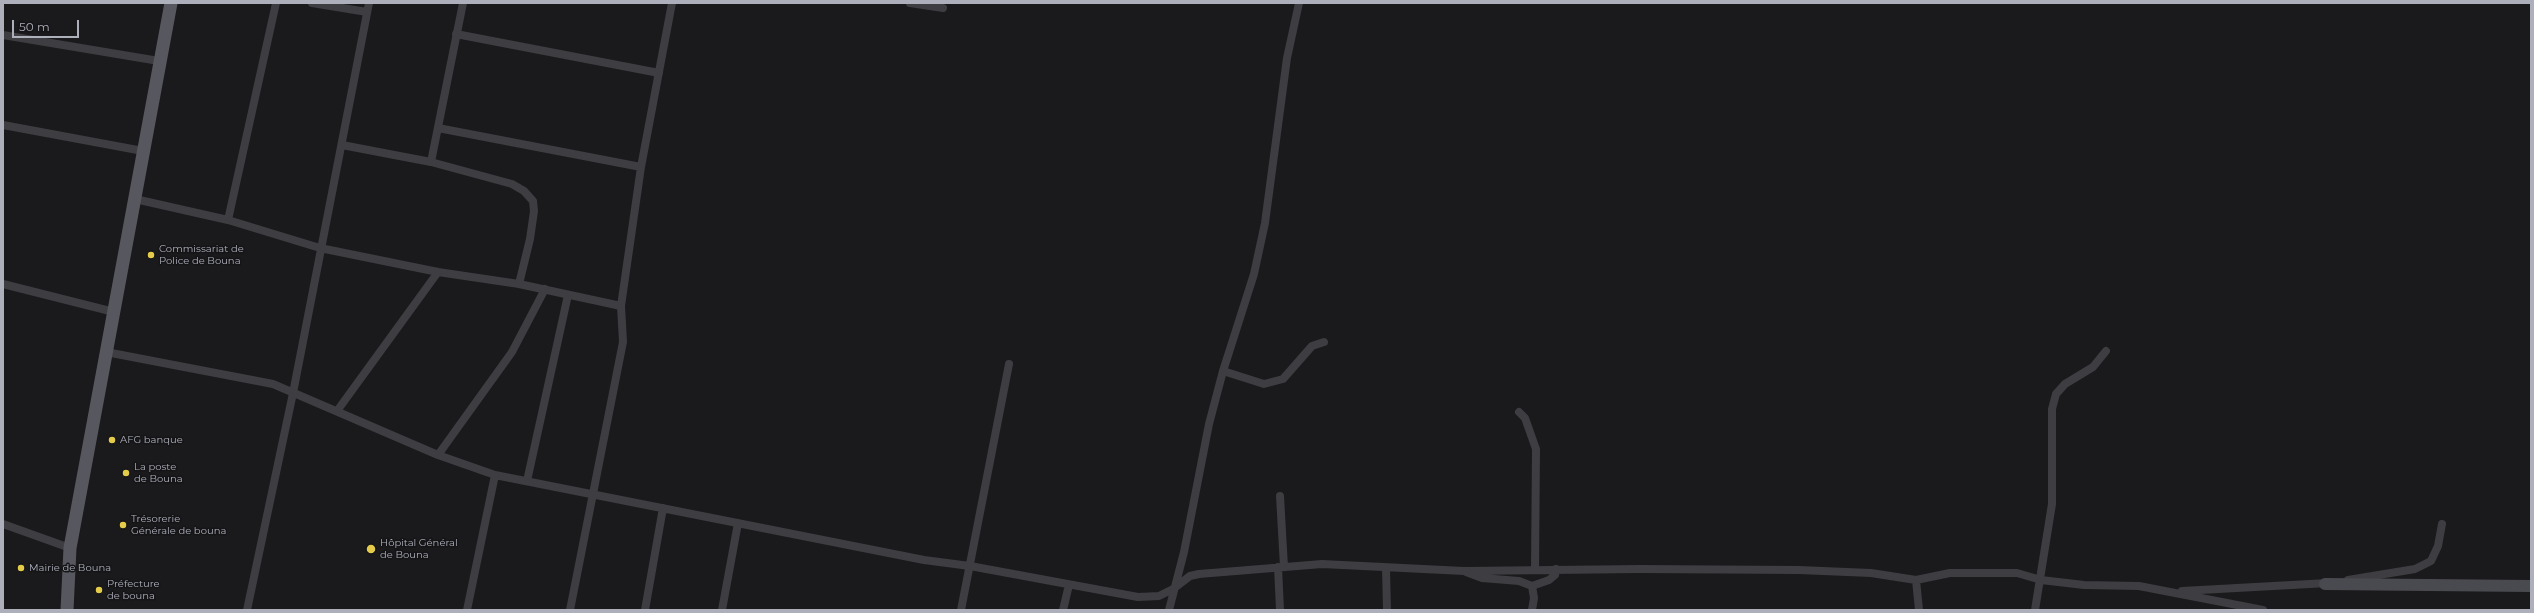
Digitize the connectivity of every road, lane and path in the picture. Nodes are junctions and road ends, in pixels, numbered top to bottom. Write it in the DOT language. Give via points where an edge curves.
graph roads {
  1 [pos="171,3"];
  2 [pos="276,3"];
  3 [pos="312,3"];
  4 [pos="369,3"];
  5 [pos="463,3"];
  6 [pos="672,3"];
  7 [pos="910,3"];
  8 [pos="1299,3"];
  9 [pos="943,8"];
  10 [pos="367,12"];
  11 [pos="456,34"];
  12 [pos="3,35"];
  13 [pos="159,61"];
  14 [pos="659,73"];
  15 [pos="3,125"];
  16 [pos="438,128"];
  17 [pos="342,145"];
  18 [pos="143,150"];
  19 [pos="431,162"];
  20 [pos="641,167"];
  21 [pos="135,199"];
  22 [pos="228,220"];
  23 [pos="320,248"];
  24 [pos="438,272"];
  25 [pos="3,284"];
  26 [pos="518,284"];
  27 [pos="545,289"];
  28 [pos="568,295"];
  29 [pos="621,306"];
  30 [pos="114,312"];
  31 [pos="1324,342"];
  32 [pos="2106,351"];
  33 [pos="106,352"];
  34 [pos="1009,364"];
  35 [pos="1222,371"];
  36 [pos="292,393"];
  37 [pos="337,411"];
  38 [pos="1519,412"];
  39 [pos="438,455"];
  40 [pos="495,475"];
  41 [pos="527,481"];
  42 [pos="594,494"];
  43 [pos="1280,496"];
  44 [pos="663,508"];
  45 [pos="738,523"];
  46 [pos="3,524"];
  47 [pos="2442,524"];
  48 [pos="70,548"];
  49 [pos="970,566"];
  50 [pos="1281,567"];
  51 [pos="1386,568"];
  52 [pos="1535,569"];
  53 [pos="1556,569"];
  54 [pos="1464,572"];
  55 [pos="1916,580"];
  56 [pos="2041,580"];
  57 [pos="2325,584"];
  58 [pos="1068,585"];
  59 [pos="1532,586"];
  60 [pos="2531,586"];
  61 [pos="1173,589"];
  62 [pos="2175,591"];
  63 [pos="67,610"];
  64 [pos="247,610"];
  65 [pos="467,610"];
  66 [pos="570,610"];
  67 [pos="645,610"];
  68 [pos="722,610"];
  69 [pos="961,610"];
  70 [pos="1063,610"];
  71 [pos="1169,610"];
  72 [pos="1280,610"];
  73 [pos="1387,610"];
  74 [pos="1532,610"];
  75 [pos="1919,610"];
  76 [pos="2035,610"];
  77 [pos="2263,610"];
  1 -- 13 [label="main road"];
  2 -- 22 [label="street"];
  3 -- 10 [label="street"];
  4 -- 10 [label="street"];
  5 -- 11 [label="street"];
  6 -- 14 [label="street"];
  7 -- 9 [label="street"];
  8 -- 35 [label="street" via="1280,100 1265,223 1250,288"];
  10 -- 17 [label="street"];
  11 -- 14 [label="street"];
  11 -- 16 [label="street"];
  12 -- 13 [label="street"];
  13 -- 18 [label="main road"];
  14 -- 20 [label="street"];
  15 -- 18 [label="street"];
  16 -- 19 [label="street"];
  16 -- 20 [label="street"];
  17 -- 19 [label="street"];
  17 -- 23 [label="street"];
  18 -- 21 [label="main road"];
  19 -- 26 [label="street" via="512,184 531,197 534,206 533,221"];
  20 -- 29 [label="street"];
  21 -- 22 [label="street"];
  21 -- 30 [label="main road"];
  22 -- 23 [label="street"];
  23 -- 24 [label="street"];
  23 -- 36 [label="street"];
  24 -- 26 [label="street"];
  24 -- 37 [label="street"];
  25 -- 30 [label="street"];
  26 -- 27 [label="street"];
  27 -- 28 [label="street"];
  27 -- 39 [label="street" via="512,352"];
  28 -- 29 [label="street"];
  28 -- 41 [label="street"];
  29 -- 42 [label="street" via="623,342"];
  30 -- 33 [label="main road"];
  31 -- 35 [label="street" via="1312,346 1283,379 1264,384"];
  32 -- 56 [label="street" via="2093,367 2065,384 2056,394 2052,409 2052,504"];
  33 -- 36 [label="street" via="274,384"];
  33 -- 48 [label="main road"];
  34 -- 49 [label="street"];
  35 -- 61 [label="street" via="1184,552"];
  36 -- 37 [label="street"];
  36 -- 64 [label="street"];
  37 -- 39 [label="street"];
  38 -- 52 [label="street" via="1525,418 1536,449"];
  39 -- 40 [label="street"];
  40 -- 41 [label="street"];
  40 -- 65 [label="street"];
  41 -- 42 [label="street"];
  42 -- 44 [label="street"];
  42 -- 66 [label="street"];
  43 -- 50 [label="street"];
  44 -- 45 [label="street"];
  44 -- 67 [label="street"];
  45 -- 49 [label="street" via="924,560"];
  45 -- 68 [label="street"];
  46 -- 48 [label="street"];
  47 -- 57 [label="street" via="2438,546 2431,561 2415,569"];
  48 -- 63 [label="main road"];
  49 -- 58 [label="street"];
  49 -- 69 [label="street"];
  50 -- 51 [label="street" via="1322,564"];
  50 -- 61 [label="street" via="1199,574 1190,576"];
  50 -- 72 [label="street"];
  51 -- 54 [label="street"];
  51 -- 73 [label="street"];
  52 -- 53 [label="street"];
  52 -- 54 [label="street"];
  53 -- 55 [label="street" via="1871,572"];
  53 -- 59 [label="street" via="1555,575 1549,580"];
  54 -- 59 [label="street" via="1482,578 1519,581"];
  55 -- 56 [label="street" via="1950,573 1983,572 2017,573"];
  55 -- 75 [label="street"];
  56 -- 62 [label="street"];
  56 -- 76 [label="street"];
  57 -- 60 [label="street"];
  57 -- 62 [label="street"];
  58 -- 61 [label="street" via="1138,597 1159,596"];
  58 -- 70 [label="street"];
  59 -- 74 [label="street"];
  61 -- 71 [label="street"];
  62 -- 77 [label="street"];
}
